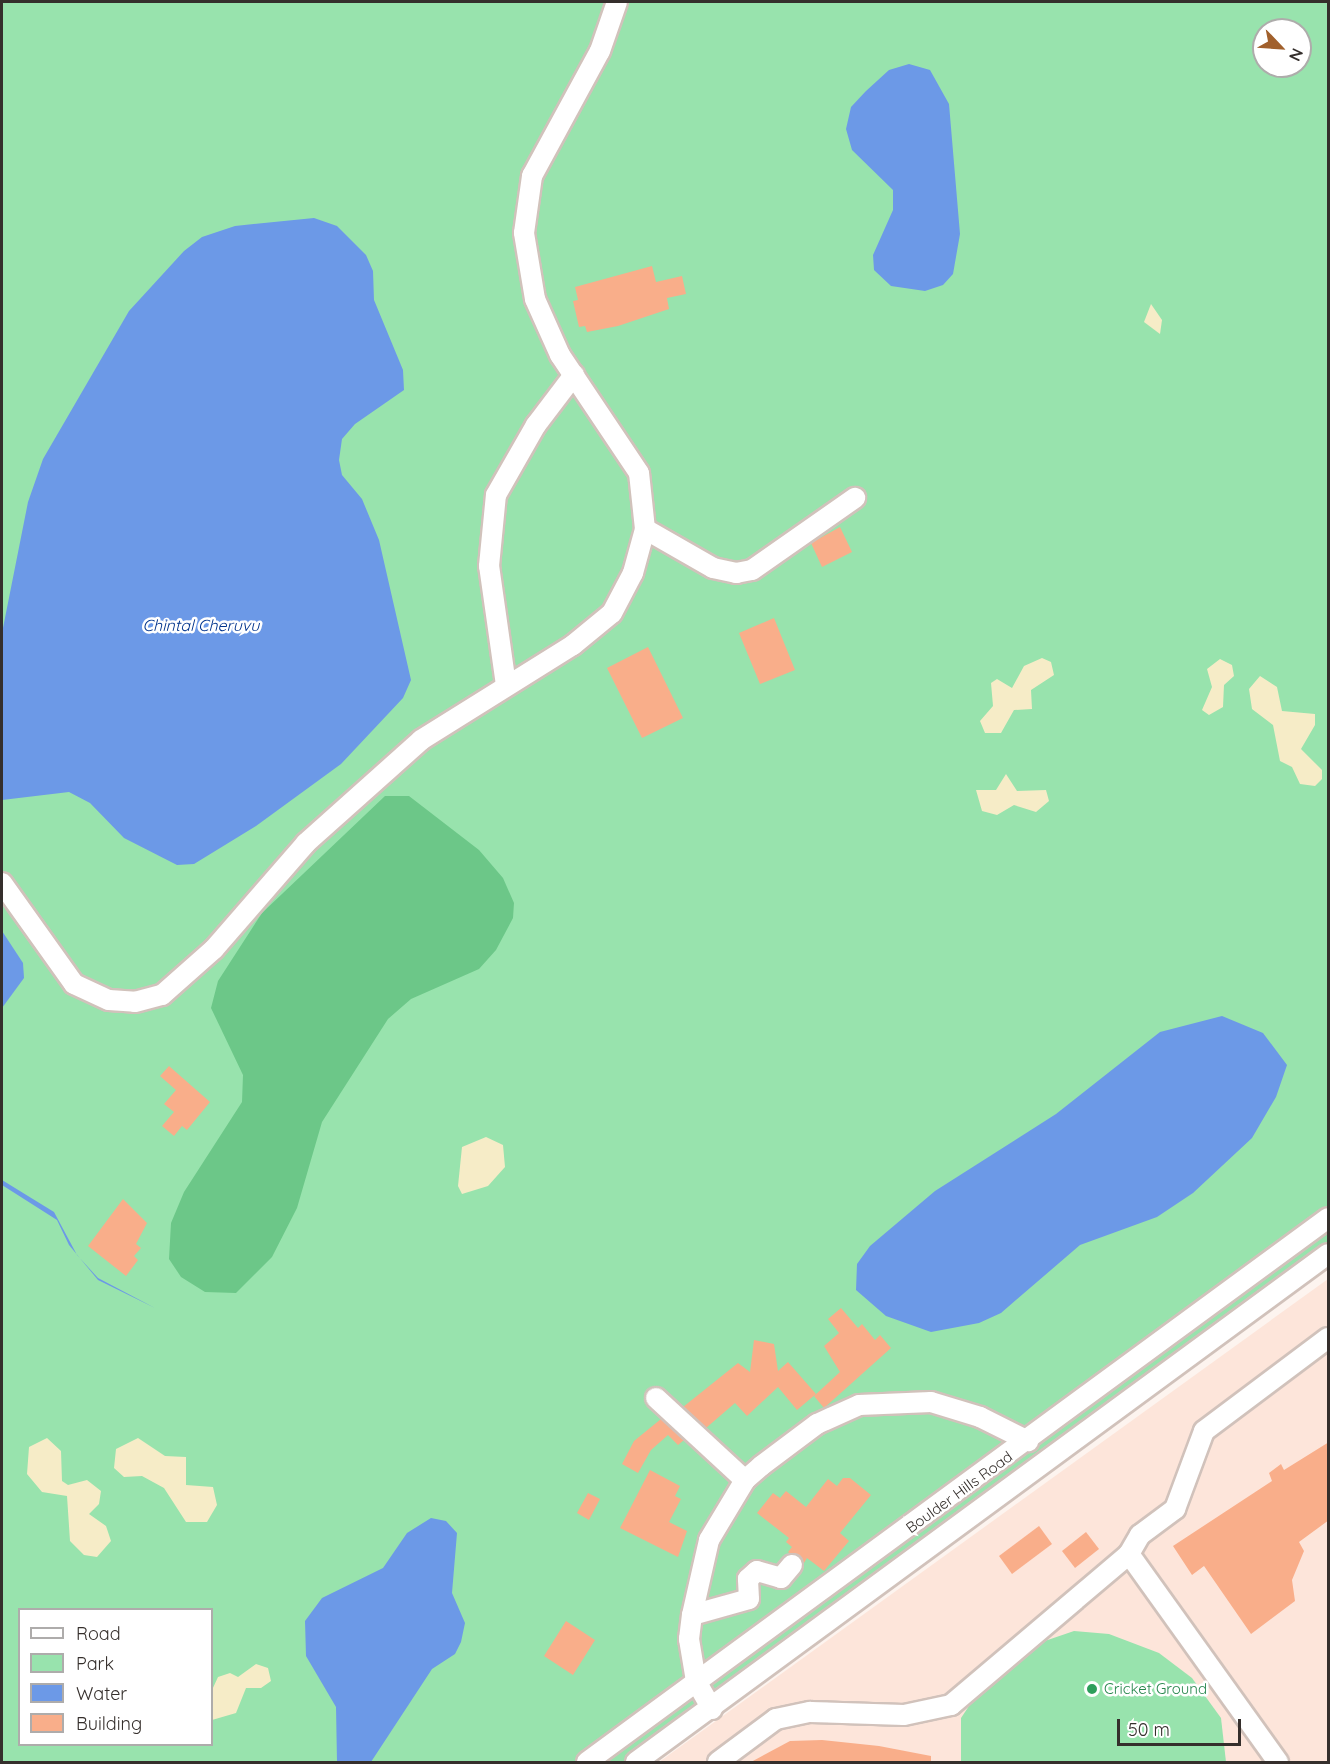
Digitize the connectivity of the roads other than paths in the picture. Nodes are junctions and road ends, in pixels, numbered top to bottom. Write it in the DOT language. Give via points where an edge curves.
graph roads {
  1 [pos="617,2"];
  2 [pos="574,375"];
  3 [pos="855,498"];
  4 [pos="645,529"];
  5 [pos="506,684"];
  6 [pos="2,883"];
  7 [pos="1329,1218"];
  8 [pos="1329,1254"];
  9 [pos="1329,1338"];
  10 [pos="656,1398"];
  11 [pos="1028,1441"];
  12 [pos="745,1479"];
  13 [pos="1130,1554"];
  14 [pos="792,1565"];
  15 [pos="692,1615"];
  16 [pos="696,1682"];
  17 [pos="711,1709"];
  18 [pos="586,1762"];
  19 [pos="636,1762"];
  20 [pos="718,1762"];
  21 [pos="1278,1762"];
  1 -- 2 [label="lane" via="600,51 532,176 524,233 535,299 560,356"];
  2 -- 4 [label="lane" via="639,473"];
  2 -- 5 [label="lane" via="536,425 496,495 489,566"];
  3 -- 4 [label="lane" via="752,570 735,573 714,568"];
  4 -- 5 [label="lane" via="633,573 612,613 573,645"];
  5 -- 6 [label="lane" via="421,740 306,843 214,949 162,995 135,1002 109,1000 74,984"];
  7 -- 11 [label="lane, Boulder Hills Road"];
  8 -- 17 [label="lane, Boulder Hills Road"];
  9 -- 13 [label="lane" via="1204,1431 1175,1509 1140,1535"];
  10 -- 12 [label="lane"];
  11 -- 12 [label="lane" via="980,1417 931,1402 859,1405 817,1424"];
  11 -- 16 [label="lane, Boulder Hills Road"];
  12 -- 15 [label="lane" via="709,1540"];
  13 -- 20 [label="lane" via="951,1705 904,1715 810,1712 776,1719"];
  13 -- 21 [label="lane"];
  14 -- 15 [label="lane" via="781,1578 757,1571 748,1579 749,1599"];
  15 -- 16 [label="lane" via="689,1639"];
  16 -- 17 [label="lane"];
  16 -- 18 [label="lane, Boulder Hills Road"];
  17 -- 19 [label="lane, Boulder Hills Road"];
}
